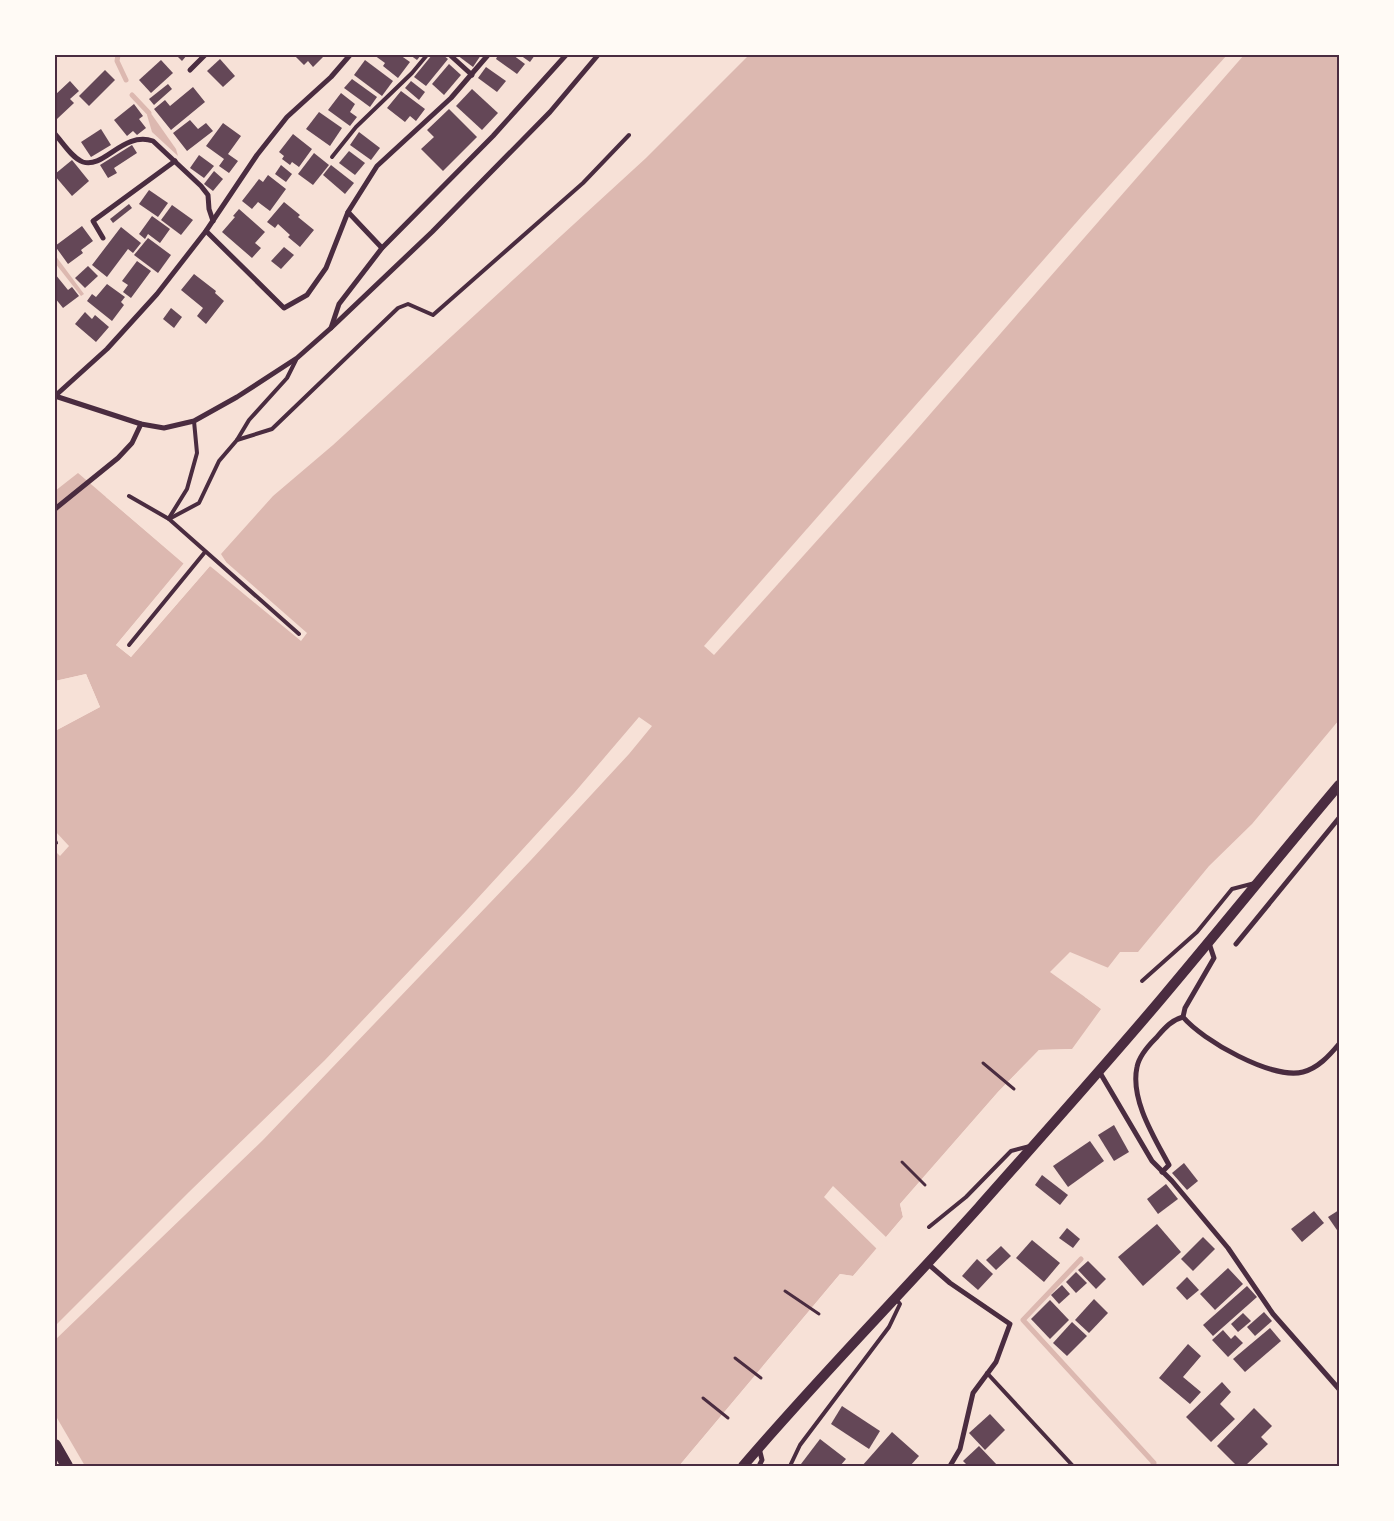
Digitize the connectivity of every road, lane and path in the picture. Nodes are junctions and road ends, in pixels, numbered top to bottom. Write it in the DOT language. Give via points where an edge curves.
graph roads {
  1 [pos="204,55"];
  2 [pos="350,55"];
  3 [pos="427,55"];
  4 [pos="450,55"];
  5 [pos="488,55"];
  6 [pos="566,55"];
  7 [pos="598,55"];
  8 [pos="190,70"];
  9 [pos="472,75"];
  10 [pos="55,134"];
  11 [pos="629,135"];
  12 [pos="332,157"];
  13 [pos="175,161"];
  14 [pos="348,212"];
  15 [pos="213,220"];
  16 [pos="206,231"];
  17 [pos="103,238"];
  18 [pos="382,248"];
  19 [pos="331,328"];
  20 [pos="297,358"];
  21 [pos="194,421"];
  22 [pos="141,424"];
  23 [pos="237,440"];
  24 [pos="129,496"];
  25 [pos="55,509"];
  26 [pos="168,519"];
  27 [pos="205,552"];
  28 [pos="299,634"];
  29 [pos="129,645"];
  30 [pos="1339,785"];
  31 [pos="1339,818"];
  32 [pos="1257,882"];
  33 [pos="1208,943"];
  34 [pos="1236,944"];
  35 [pos="1142,981"];
  36 [pos="1183,1017"];
  37 [pos="1339,1044"];
  38 [pos="983,1063"];
  39 [pos="1099,1070"];
  40 [pos="1014,1089"];
  41 [pos="1034,1144"];
  42 [pos="902,1162"];
  43 [pos="1162,1172"];
  44 [pos="925,1185"];
  45 [pos="929,1227"];
  46 [pos="927,1263"];
  47 [pos="785,1291"];
  48 [pos="895,1297"];
  49 [pos="819,1314"];
  50 [pos="735,1358"];
  51 [pos="987,1374"];
  52 [pos="761,1378"];
  53 [pos="1339,1389"];
  54 [pos="703,1398"];
  55 [pos="728,1418"];
  56 [pos="55,1445"];
  57 [pos="759,1448"];
  58 [pos="67,1466"];
  59 [pos="743,1466"];
  60 [pos="759,1466"];
  61 [pos="790,1466"];
  62 [pos="950,1466"];
  63 [pos="1074,1466"];
  1 -- 8 [label="street"];
  2 -- 15 [label="street" via="287,117"];
  3 -- 12 [label="lane" via="356,127"];
  4 -- 9 [label="street"];
  5 -- 9 [label="street"];
  6 -- 18 [label="street" via="493,136"];
  7 -- 19 [label="street" via="544,117 432,232"];
  9 -- 14 [label="street" via="377,166"];
  10 -- 13 [label="street" via="72,154 84,162 94,162 129,141 143,138 152,141"];
  11 -- 23 [label="lane" via="583,183 433,315 408,304 398,308 272,429"];
  13 -- 15 [label="street" via="208,195"];
  13 -- 17 [label="street" via="93,222"];
  14 -- 16 [label="street" via="326,268 307,295 284,308"];
  14 -- 18 [label="street"];
  15 -- 16 [label="street"];
  16 -- 22 [label="street" via="120,336 55,396"];
  18 -- 19 [label="street" via="339,304"];
  19 -- 20 [label="street"];
  20 -- 21 [label="street"];
  20 -- 23 [label="lane" via="287,378"];
  21 -- 22 [label="street" via="164,428"];
  21 -- 26 [label="lane" via="197,452 187,489"];
  22 -- 25 [label="street" via="123,453"];
  23 -- 26 [label="lane" via="219,461 199,503"];
  24 -- 26 [label="lane"];
  26 -- 27 [label="lane"];
  27 -- 28 [label="lane"];
  27 -- 29 [label="lane"];
  30 -- 32 [label="main road"];
  31 -- 34 [label="street"];
  32 -- 33 [label="main road"];
  32 -- 35 [label="lane" via="1232,889 1197,932"];
  33 -- 36 [label="street" via="1214,958"];
  33 -- 39 [label="main road"];
  36 -- 37 [label="street" via="1191,1028 1218,1045 1263,1068 1287,1074 1303,1072 1322,1062"];
  36 -- 43 [label="street" via="1174,1019 1147,1048 1137,1065 1135,1084 1140,1105 1169,1165"];
  38 -- 40 [label="path"];
  39 -- 41 [label="main road"];
  39 -- 43 [label="street" via="1152,1161"];
  41 -- 45 [label="lane" via="1010,1152 966,1197"];
  41 -- 46 [label="main road"];
  42 -- 44 [label="path"];
  43 -- 53 [label="street" via="1228,1248 1274,1314"];
  46 -- 48 [label="main road"];
  46 -- 51 [label="street" via="1010,1324 996,1362"];
  47 -- 49 [label="path"];
  48 -- 57 [label="main road"];
  48 -- 61 [label="lane" via="900,1304 889,1327 800,1445"];
  50 -- 52 [label="path"];
  51 -- 62 [label="street" via="973,1393 960,1449"];
  51 -- 63 [label="lane"];
  54 -- 55 [label="path"];
  56 -- 58 [label="main road"];
  57 -- 59 [label="main road"];
  57 -- 60 [label="street" via="762,1460"];
}
